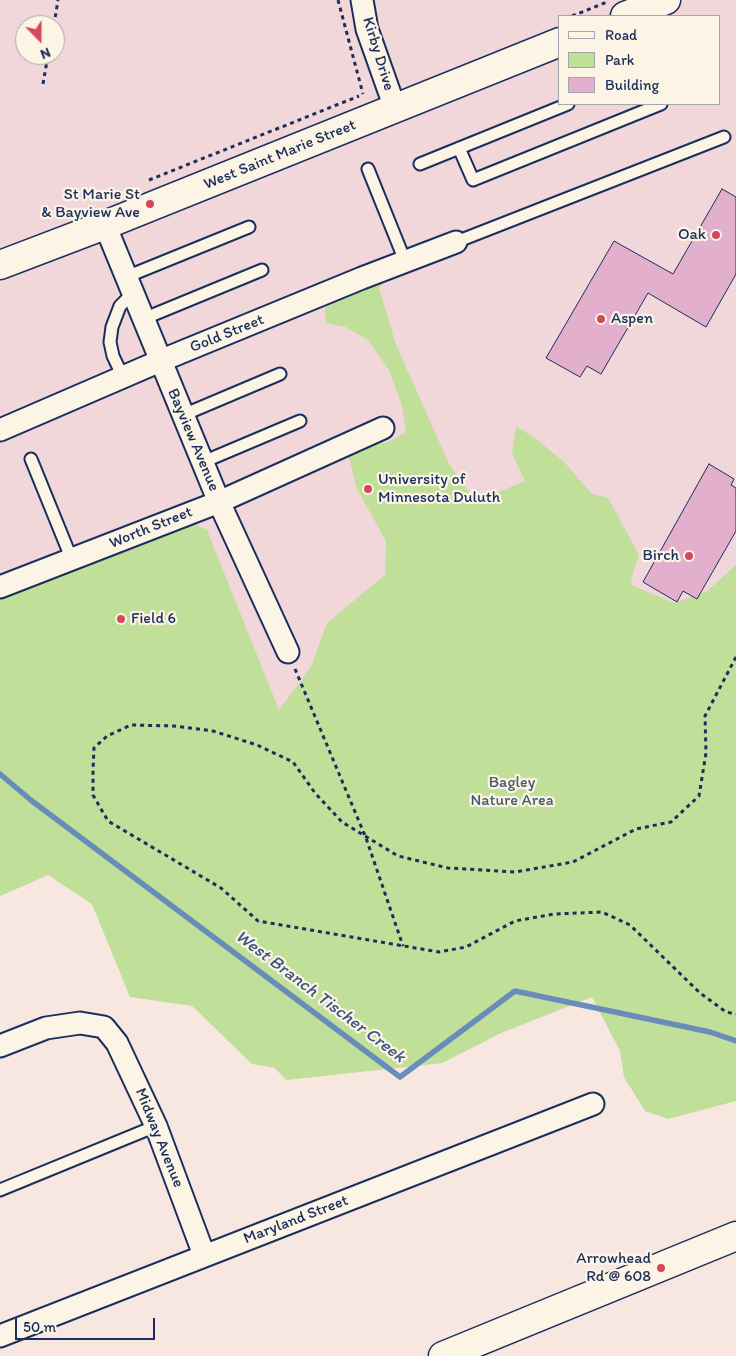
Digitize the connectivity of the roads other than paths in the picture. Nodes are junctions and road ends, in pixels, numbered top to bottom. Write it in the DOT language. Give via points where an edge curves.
graph roads {
  1 [pos="362,0"];
  2 [pos="666,0"];
  3 [pos="627,11"];
  4 [pos="558,43"];
  5 [pos="566,105"];
  6 [pos="659,105"];
  7 [pos="395,108"];
  8 [pos="724,137"];
  9 [pos="460,148"];
  10 [pos="420,164"];
  11 [pos="368,169"];
  12 [pos="105,225"];
  13 [pos="249,227"];
  14 [pos="456,242"];
  15 [pos="405,261"];
  16 [pos="0,265"];
  17 [pos="262,270"];
  18 [pos="129,285"];
  19 [pos="143,319"];
  20 [pos="160,361"];
  21 [pos="280,374"];
  22 [pos="123,377"];
  23 [pos="183,415"];
  24 [pos="300,422"];
  25 [pos="383,428"];
  26 [pos="0,430"];
  27 [pos="31,459"];
  28 [pos="202,462"];
  29 [pos="219,502"];
  30 [pos="72,560"];
  31 [pos="0,588"];
  32 [pos="288,652"];
  33 [pos="0,1046"];
  34 [pos="593,1104"];
  35 [pos="156,1126"];
  36 [pos="0,1190"];
  37 [pos="736,1236"];
  38 [pos="204,1255"];
  39 [pos="0,1336"];
  40 [pos="443,1356"];
  1 -- 7 [label="street, Kirby Drive" via="367,29"];
  2 -- 3 [label="street"];
  4 -- 7 [label="street, West Saint Marie Street"];
  5 -- 9 [label="lane"];
  6 -- 9 [label="lane" via="472,180"];
  7 -- 12 [label="street, West Saint Marie Street"];
  8 -- 14 [label="lane"];
  9 -- 10 [label="lane"];
  11 -- 15 [label="lane"];
  12 -- 16 [label="street, West Saint Marie Street"];
  12 -- 18 [label="street, Bayview Avenue"];
  13 -- 18 [label="lane"];
  14 -- 15 [label="street, Gold Street"];
  15 -- 20 [label="street, Gold Street"];
  17 -- 19 [label="lane"];
  18 -- 19 [label="street, Bayview Avenue"];
  18 -- 22 [label="lane" via="112,327 110,342"];
  19 -- 20 [label="street, Bayview Avenue"];
  20 -- 22 [label="street, Gold Street"];
  20 -- 23 [label="street, Bayview Avenue"];
  21 -- 23 [label="lane"];
  22 -- 26 [label="street, Gold Street"];
  23 -- 28 [label="street, Bayview Avenue"];
  24 -- 28 [label="lane"];
  25 -- 29 [label="street, Worth Street"];
  27 -- 30 [label="lane"];
  28 -- 29 [label="street, Bayview Avenue"];
  29 -- 30 [label="street, Worth Street"];
  29 -- 32 [label="street, Bayview Avenue"];
  30 -- 31 [label="street, Worth Street"];
  33 -- 35 [label="street, Midway Avenue" via="46,1028 80,1023 104,1027 118,1043"];
  34 -- 38 [label="street, Maryland Street"];
  35 -- 36 [label="lane"];
  35 -- 38 [label="street, Midway Avenue"];
  37 -- 40 [label="street"];
  38 -- 39 [label="street, Maryland Street"];
}
